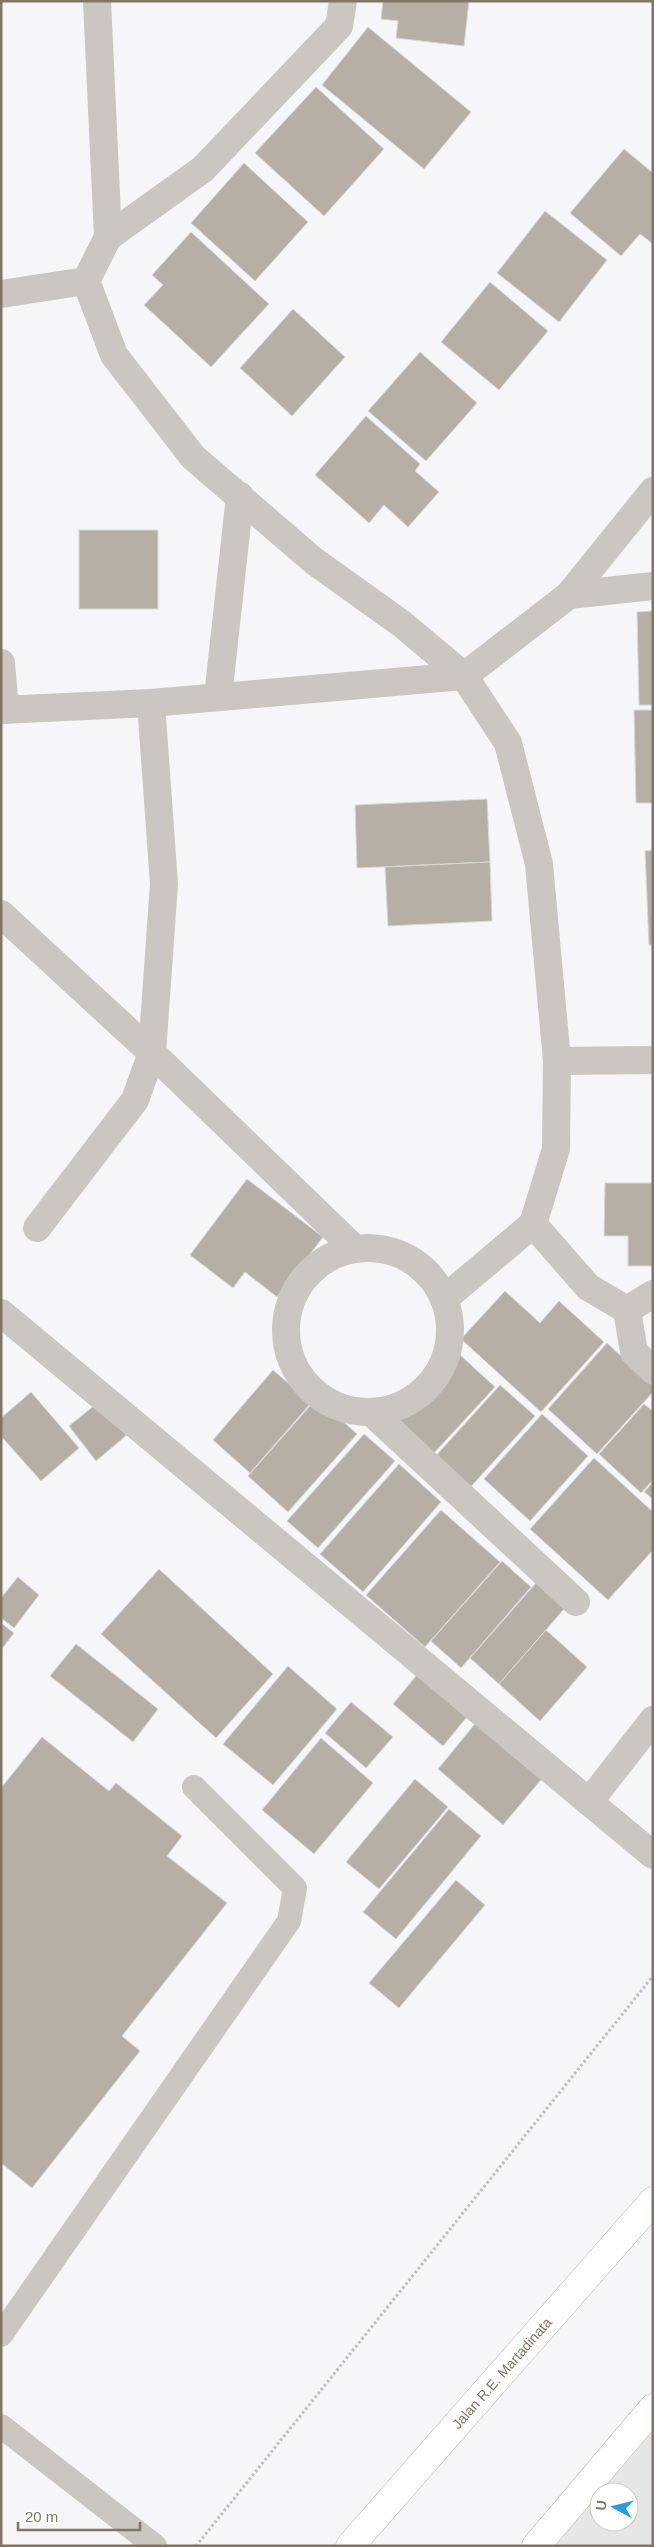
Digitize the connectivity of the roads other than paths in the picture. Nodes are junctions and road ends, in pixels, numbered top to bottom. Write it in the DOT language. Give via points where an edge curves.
graph roads {
  1 [pos="97,1"];
  2 [pos="343,1"];
  3 [pos="108,237"];
  4 [pos="86,281"];
  5 [pos="1,294"];
  6 [pos="653,491"];
  7 [pos="240,496"];
  8 [pos="653,586"];
  9 [pos="569,595"];
  10 [pos="1,663"];
  11 [pos="464,676"];
  12 [pos="218,697"];
  13 [pos="151,703"];
  14 [pos="3,710"];
  15 [pos="1,914"];
  16 [pos="152,1053"];
  17 [pos="653,1060"];
  18 [pos="558,1061"];
  19 [pos="533,1224"];
  20 [pos="37,1228"];
  21 [pos="354,1248"];
  22 [pos="653,1294"];
  23 [pos="444,1299"];
  24 [pos="626,1310"];
  25 [pos="1,1313"];
  26 [pos="653,1370"];
  27 [pos="372,1413"];
  28 [pos="576,1602"];
  29 [pos="653,1720"];
  30 [pos="194,1787"];
  31 [pos="589,1802"];
  32 [pos="653,1855"];
  33 [pos="653,2201"];
  34 [pos="1,2335"];
  35 [pos="650,2415"];
  36 [pos="1,2426"];
  37 [pos="155,2546"];
  38 [pos="350,2546"];
  39 [pos="536,2546"];
  1 -- 3 [label="street"];
  2 -- 3 [label="street" via="339,26 204,169"];
  3 -- 4 [label="street"];
  4 -- 5 [label="street"];
  4 -- 7 [label="street" via="114,355 193,457"];
  6 -- 9 [label="street"];
  7 -- 11 [label="street" via="314,561 402,624"];
  7 -- 12 [label="street"];
  8 -- 9 [label="street"];
  9 -- 11 [label="street"];
  10 -- 14 [label="street"];
  11 -- 12 [label="street"];
  11 -- 18 [label="street" via="508,743 539,864"];
  12 -- 13 [label="street"];
  13 -- 14 [label="street"];
  13 -- 16 [label="street" via="164,884"];
  15 -- 16 [label="street"];
  16 -- 20 [label="street" via="135,1100"];
  16 -- 21 [label="street"];
  17 -- 18 [label="street"];
  18 -- 19 [label="street" via="556,1149"];
  19 -- 23 [label="street"];
  19 -- 24 [label="street" via="588,1287"];
  21 -- 23 [label="street" via="382,1249 408,1258 429,1276"];
  21 -- 27 [label="street" via="328,1258 307,1275 292,1298 286,1325 288,1344 301,1378 320,1397 345,1410"];
  22 -- 24 [label="street"];
  23 -- 27 [label="street" via="449,1324 448,1350 437,1374 420,1394 398,1407"];
  24 -- 26 [label="street" via="634,1352"];
  25 -- 31 [label="street"];
  27 -- 28 [label="street"];
  29 -- 31 [label="street"];
  30 -- 34 [label="lane" via="295,1888 289,1921"];
  31 -- 32 [label="street"];
  33 -- 38 [label="highway, Jalan R.E. Martadinata"];
  35 -- 39 [label="highway"];
  36 -- 37 [label="lane"];
}
